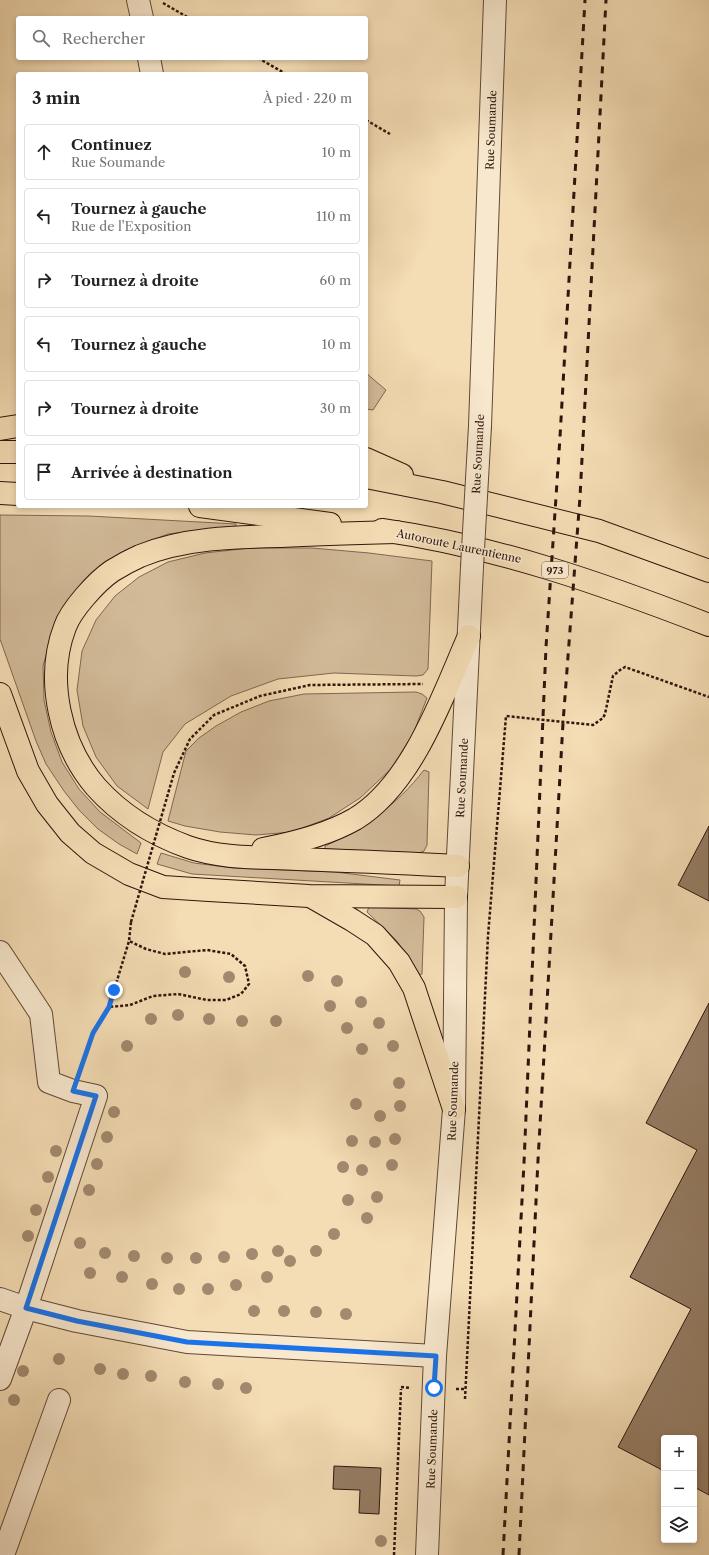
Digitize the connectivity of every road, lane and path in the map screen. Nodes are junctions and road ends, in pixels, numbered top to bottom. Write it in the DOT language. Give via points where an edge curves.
graph roads {
  1 [pos="138,0"];
  2 [pos="158,0"];
  3 [pos="495,0"];
  4 [pos="142,16"];
  5 [pos="186,16"];
  6 [pos="149,60"];
  7 [pos="262,60"];
  8 [pos="152,72"];
  9 [pos="282,72"];
  10 [pos="368,121"];
  11 [pos="390,134"];
  12 [pos="16,426"];
  13 [pos="0,429"];
  14 [pos="0,452"];
  15 [pos="16,452"];
  16 [pos="368,460"];
  17 [pos="368,477"];
  18 [pos="442,492"];
  19 [pos="0,493"];
  20 [pos="16,494"];
  21 [pos="215,508"];
  22 [pos="396,532"];
  23 [pos="709,570"];
  24 [pos="709,625"];
  25 [pos="469,636"];
  26 [pos="426,684"];
  27 [pos="0,694"];
  28 [pos="709,697"];
  29 [pos="231,856"];
  30 [pos="458,866"];
  31 [pos="309,896"];
  32 [pos="456,897"];
  33 [pos="129,941"];
  34 [pos="0,952"];
  35 [pos="109,1007"];
  36 [pos="73,1091"];
  37 [pos="454,1109"];
  38 [pos="0,1299"];
  39 [pos="26,1308"];
  40 [pos="436,1356"];
  41 [pos="0,1379"];
  42 [pos="401,1389"];
  43 [pos="465,1399"];
  44 [pos="59,1400"];
  45 [pos="3,1555"];
  46 [pos="394,1555"];
  47 [pos="427,1555"];
  1 -- 4 [label="street"];
  2 -- 5 [label="path"];
  3 -- 25 [label="street, Rue Soumande, bridge" via="480,426"];
  6 -- 8 [label="street"];
  7 -- 9 [label="path"];
  10 -- 11 [label="path"];
  12 -- 13 [label="highway"];
  14 -- 15 [label="highway"];
  16 -- 18 [label="highway"];
  17 -- 18 [label="highway"];
  18 -- 23 [label="highway" via="599,531"];
  19 -- 20 [label="highway"];
  21 -- 22 [label="highway, Autoroute Laurentienne / 973"];
  22 -- 24 [label="highway, Autoroute Laurentienne / 973" via="522,559 653,603"];
  22 -- 29 [label="highway" via="231,537 166,547 139,557 111,572 82,600 65,626 57,656 56,688 63,724 76,757 95,785 114,806 137,823 163,837 190,847"];
  25 -- 29 [label="highway" via="421,744 379,801 355,819 323,834"];
  25 -- 30 [label="street, Rue Soumande"];
  26 -- 33 [label="path, bridge" via="310,685 260,696 214,715 190,738 174,773 132,922"];
  27 -- 31 [label="highway" via="28,771 47,804 70,833 93,853 129,874 163,887"];
  28 -- 43 [label="path" via="626,668 613,676 605,714 593,725 506,716 488,936"];
  29 -- 30 [label="highway"];
  30 -- 32 [label="street, Rue Soumande"];
  31 -- 32 [label="highway"];
  31 -- 37 [label="highway" via="375,935 399,962 414,988"];
  32 -- 37 [label="street, Rue Soumande"];
  33 -- 35 [label="path"];
  33 -- 35 [label="path" via="165,954 207,950 231,954 245,966 250,984 241,994 226,1000 207,1000 178,994 153,996 130,1005"];
  34 -- 36 [label="street" via="41,1014 49,1082"];
  35 -- 36 [label="path" via="93,1033"];
  36 -- 39 [label="street" via="96,1096"];
  37 -- 40 [label="street, Rue Soumande"];
  38 -- 39 [label="street"];
  39 -- 40 [label="street" via="77,1321 187,1342"];
  39 -- 41 [label="street"];
  40 -- 47 [label="street, Rue Soumande"];
  42 -- 46 [label="path"];
  44 -- 45 [label="street"];
}
